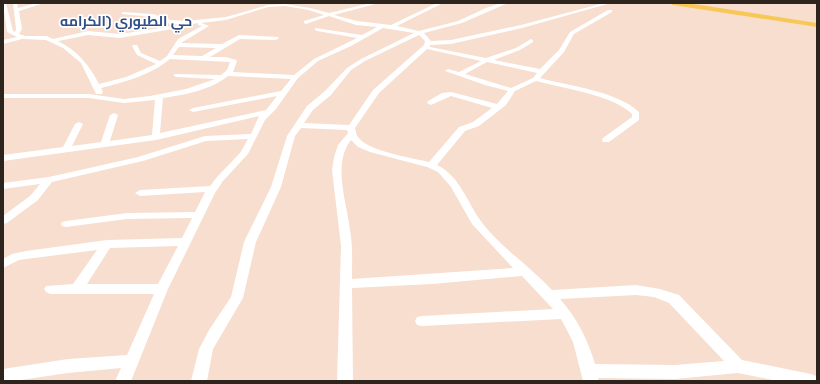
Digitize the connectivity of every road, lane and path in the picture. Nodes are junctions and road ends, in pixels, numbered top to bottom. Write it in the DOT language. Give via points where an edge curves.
graph roads {
  1 [pos="42,3"];
  2 [pos="377,3"];
  3 [pos="441,3"];
  4 [pos="506,3"];
  5 [pos="609,3"];
  6 [pos="673,3"];
  7 [pos="687,3"];
  8 [pos="283,4"];
  9 [pos="4,5"];
  10 [pos="16,6"];
  11 [pos="726,10"];
  12 [pos="610,11"];
  13 [pos="123,13"];
  14 [pos="328,15"];
  15 [pos="18,19"];
  16 [pos="6,21"];
  17 [pos="306,22"];
  18 [pos="817,23"];
  19 [pos="382,26"];
  20 [pos="394,26"];
  21 [pos="317,28"];
  22 [pos="420,32"];
  23 [pos="19,35"];
  24 [pos="361,37"];
  25 [pos="276,38"];
  26 [pos="52,41"];
  27 [pos="530,41"];
  28 [pos="3,42"];
  29 [pos="177,45"];
  30 [pos="427,45"];
  31 [pos="135,46"];
  32 [pos="222,46"];
  33 [pos="169,57"];
  34 [pos="203,58"];
  35 [pos="485,61"];
  36 [pos="161,64"];
  37 [pos="448,71"];
  38 [pos="543,72"];
  39 [pos="459,74"];
  40 [pos="176,75"];
  41 [pos="224,75"];
  42 [pos="296,77"];
  43 [pos="535,80"];
  44 [pos="96,87"];
  45 [pos="512,90"];
  46 [pos="284,93"];
  47 [pos="3,96"];
  48 [pos="12,97"];
  49 [pos="101,97"];
  50 [pos="159,97"];
  51 [pos="431,103"];
  52 [pos="3,106"];
  53 [pos="498,108"];
  54 [pos="193,110"];
  55 [pos="267,112"];
  56 [pos="114,115"];
  57 [pos="78,124"];
  58 [pos="298,125"];
  59 [pos="351,132"];
  60 [pos="254,136"];
  61 [pos="156,137"];
  62 [pos="606,140"];
  63 [pos="105,144"];
  64 [pos="66,150"];
  65 [pos="3,158"];
  66 [pos="431,166"];
  67 [pos="49,180"];
  68 [pos="3,186"];
  69 [pos="213,189"];
  70 [pos="140,193"];
  71 [pos="199,215"];
  72 [pos="3,221"];
  73 [pos="66,224"];
  74 [pos="185,242"];
  75 [pos="107,244"];
  76 [pos="3,264"];
  77 [pos="524,271"];
  78 [pos="346,284"];
  79 [pos="50,289"];
  80 [pos="77,289"];
  81 [pos="162,289"];
  82 [pos="548,295"];
  83 [pos="564,314"];
  84 [pos="422,321"];
  85 [pos="131,361"];
  86 [pos="738,366"];
  87 [pos="3,376"];
  88 [pos="590,376"];
  89 [pos="123,381"];
  90 [pos="199,381"];
  91 [pos="344,381"];
  92 [pos="811,381"];
  1 -- 10 [label="street"];
  2 -- 14 [label="street"];
  3 -- 20 [label="street"];
  4 -- 22 [label="street" via="460,22"];
  5 -- 30 [label="street" via="458,41"];
  6 -- 11 [label="highway"];
  7 -- 11 [label="highway"];
  8 -- 13 [label="street" via="234,17 186,23"];
  8 -- 14 [label="street" via="307,6"];
  9 -- 10 [label="street"];
  9 -- 16 [label="street"];
  10 -- 15 [label="street"];
  11 -- 18 [label="highway"];
  12 -- 38 [label="street" via="572,33 562,51"];
  14 -- 17 [label="street"];
  14 -- 19 [label="street" via="356,23"];
  15 -- 16 [label="street"];
  15 -- 23 [label="street"];
  16 -- 23 [label="street" via="10,32"];
  19 -- 20 [label="street"];
  19 -- 24 [label="street"];
  20 -- 22 [label="street"];
  21 -- 24 [label="street"];
  22 -- 30 [label="street" via="427,39"];
  22 -- 58 [label="street" via="349,68 328,93 310,108"];
  23 -- 26 [label="street" via="43,37"];
  23 -- 28 [label="street"];
  24 -- 42 [label="street" via="312,63"];
  25 -- 32 [label="street" via="242,36"];
  26 -- 29 [label="street" via="88,33 120,36 206,26 183,38"];
  26 -- 44 [label="street" via="65,47 83,62"];
  27 -- 35 [label="street"];
  29 -- 32 [label="street"];
  29 -- 33 [label="street"];
  30 -- 35 [label="street"];
  30 -- 59 [label="street" via="383,85 368,103"];
  31 -- 36 [label="street" via="139,54"];
  32 -- 34 [label="street"];
  33 -- 34 [label="street"];
  33 -- 36 [label="street"];
  34 -- 41 [label="street" via="234,61 233,66"];
  35 -- 38 [label="street"];
  35 -- 39 [label="street"];
  36 -- 44 [label="street" via="136,75"];
  37 -- 39 [label="street"];
  38 -- 43 [label="street"];
  39 -- 45 [label="street"];
  40 -- 41 [label="street"];
  41 -- 42 [label="street"];
  41 -- 50 [label="street" via="194,90"];
  42 -- 46 [label="street"];
  43 -- 45 [label="street"];
  43 -- 62 [label="street" via="616,101 632,108 636,118"];
  44 -- 49 [label="street"];
  45 -- 53 [label="street"];
  46 -- 54 [label="street"];
  46 -- 55 [label="street"];
  47 -- 48 [label="street"];
  48 -- 49 [label="street"];
  48 -- 52 [label="street"];
  49 -- 50 [label="street" via="123,101"];
  50 -- 61 [label="street"];
  51 -- 53 [label="street" via="451,94"];
  53 -- 66 [label="street" via="476,124 462,129"];
  55 -- 60 [label="street"];
  55 -- 61 [label="street"];
  56 -- 63 [label="street"];
  57 -- 64 [label="street"];
  58 -- 59 [label="street"];
  58 -- 90 [label="street" via="291,136 276,187 250,242 237,298 206,349"];
  59 -- 66 [label="street" via="353,140 365,148"];
  59 -- 78 [label="street" via="337,157 339,198 346,241"];
  60 -- 67 [label="street" via="205,139 140,159"];
  60 -- 69 [label="street" via="244,154"];
  61 -- 63 [label="street"];
  63 -- 64 [label="street"];
  64 -- 65 [label="street"];
  66 -- 77 [label="street" via="445,174 476,222"];
  67 -- 68 [label="street"];
  67 -- 72 [label="street" via="34,198"];
  69 -- 70 [label="street"];
  69 -- 71 [label="street"];
  71 -- 73 [label="street" via="116,217"];
  71 -- 74 [label="street"];
  74 -- 75 [label="street"];
  74 -- 81 [label="street"];
  75 -- 76 [label="street" via="26,255"];
  75 -- 80 [label="street"];
  77 -- 78 [label="street"];
  77 -- 82 [label="street"];
  78 -- 91 [label="street"];
  79 -- 80 [label="street"];
  80 -- 81 [label="street"];
  81 -- 85 [label="street"];
  82 -- 83 [label="street"];
  82 -- 86 [label="street" via="636,290 655,292 674,299"];
  83 -- 84 [label="street"];
  83 -- 88 [label="street" via="578,338"];
  85 -- 87 [label="street" via="68,366"];
  85 -- 89 [label="street"];
  86 -- 88 [label="street"];
  86 -- 92 [label="street"];
}
